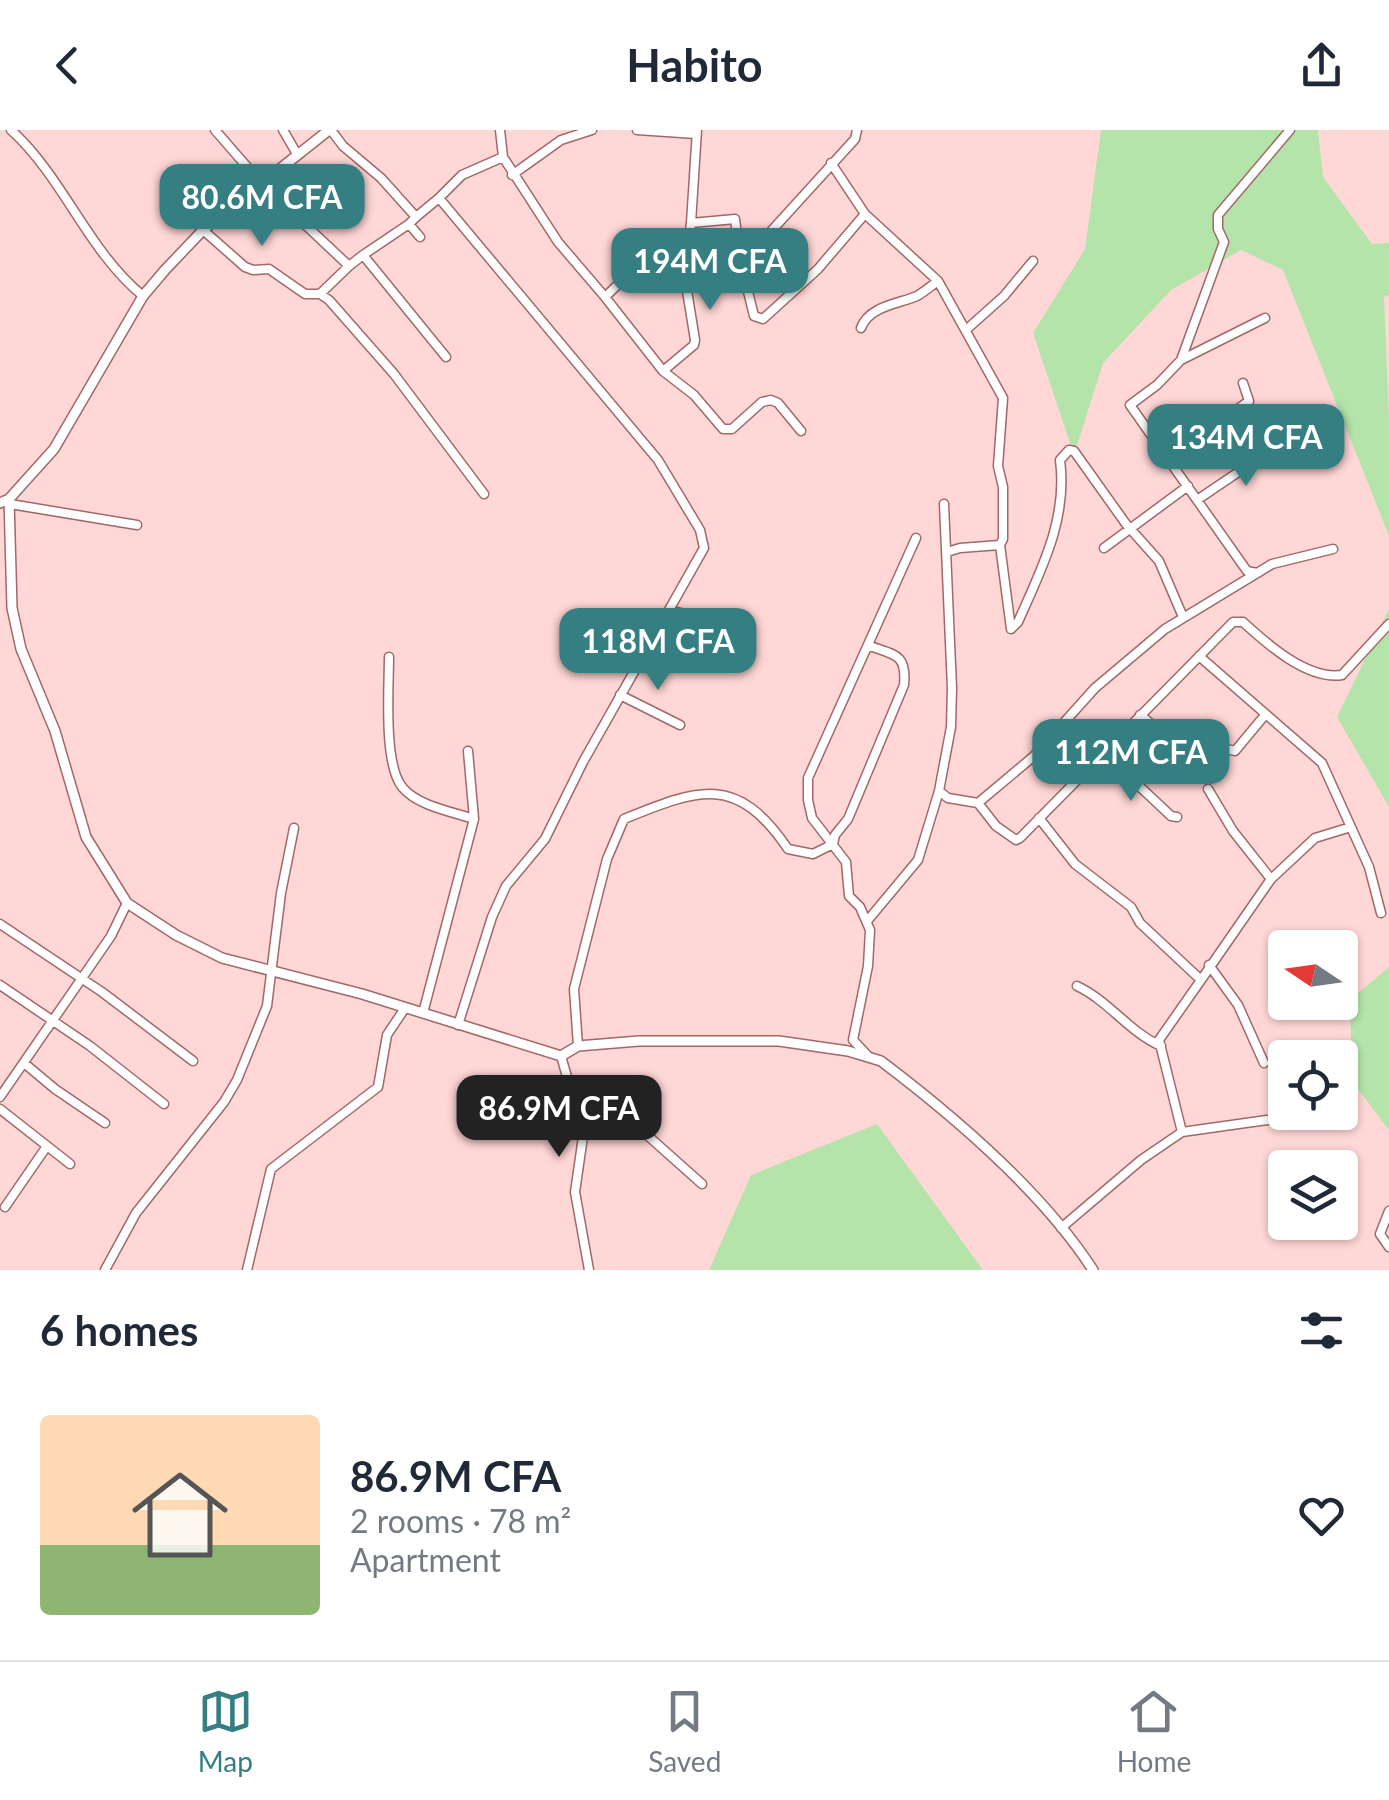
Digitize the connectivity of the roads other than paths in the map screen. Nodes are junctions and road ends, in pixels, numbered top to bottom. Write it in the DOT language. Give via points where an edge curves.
graph roads {
  1 [pos="11,130"];
  2 [pos="215,130"];
  3 [pos="284,130"];
  4 [pos="330,130"];
  5 [pos="500,130"];
  6 [pos="592,130"];
  7 [pos="637,130"];
  8 [pos="1290,130"];
  9 [pos="858,131"];
  10 [pos="696,132"];
  11 [pos="297,154"];
  12 [pos="503,156"];
  13 [pos="831,164"];
  14 [pos="512,175"];
  15 [pos="262,184"];
  16 [pos="439,198"];
  17 [pos="865,214"];
  18 [pos="413,220"];
  19 [pos="692,223"];
  20 [pos="203,230"];
  21 [pos="420,237"];
  22 [pos="363,255"];
  23 [pos="740,260"];
  24 [pos="1033,260"];
  25 [pos="638,265"];
  26 [pos="348,266"];
  27 [pos="938,281"];
  28 [pos="320,294"];
  29 [pos="143,296"];
  30 [pos="604,297"];
  31 [pos="1265,318"];
  32 [pos="861,328"];
  33 [pos="967,330"];
  34 [pos="446,358"];
  35 [pos="1180,360"];
  36 [pos="664,372"];
  37 [pos="1243,383"];
  38 [pos="801,431"];
  39 [pos="1281,449"];
  40 [pos="1168,458"];
  41 [pos="1188,486"];
  42 [pos="484,494"];
  43 [pos="1197,500"];
  44 [pos="6,502"];
  45 [pos="944,504"];
  46 [pos="138,525"];
  47 [pos="1130,528"];
  48 [pos="916,538"];
  49 [pos="1000,545"];
  50 [pos="1104,548"];
  51 [pos="1332,549"];
  52 [pos="947,552"];
  53 [pos="1257,573"];
  54 [pos="671,610"];
  55 [pos="1183,616"];
  56 [pos="708,621"];
  57 [pos="1389,624"];
  58 [pos="870,646"];
  59 [pos="1199,656"];
  60 [pos="389,657"];
  61 [pos="620,696"];
  62 [pos="1140,715"];
  63 [pos="1265,716"];
  64 [pos="680,725"];
  65 [pos="468,750"];
  66 [pos="1103,752"];
  67 [pos="1208,789"];
  68 [pos="939,791"];
  69 [pos="978,803"];
  70 [pos="1176,816"];
  71 [pos="1039,818"];
  72 [pos="474,820"];
  73 [pos="1351,827"];
  74 [pos="294,828"];
  75 [pos="833,844"];
  76 [pos="1270,879"];
  77 [pos="127,903"];
  78 [pos="1381,914"];
  79 [pos="868,920"];
  80 [pos="0,924"];
  81 [pos="1209,965"];
  82 [pos="272,972"];
  83 [pos="80,979"];
  84 [pos="1201,980"];
  85 [pos="0,985"];
  86 [pos="1077,986"];
  87 [pos="405,1008"];
  88 [pos="423,1013"];
  89 [pos="52,1022"];
  90 [pos="458,1025"];
  91 [pos="578,1046"];
  92 [pos="1161,1046"];
  93 [pos="867,1055"];
  94 [pos="561,1056"];
  95 [pos="193,1060"];
  96 [pos="24,1062"];
  97 [pos="1264,1062"];
  98 [pos="0,1098"];
  99 [pos="586,1100"];
  100 [pos="164,1104"];
  101 [pos="0,1109"];
  102 [pos="1268,1120"];
  103 [pos="105,1123"];
  104 [pos="1182,1132"];
  105 [pos="47,1146"];
  106 [pos="70,1164"];
  107 [pos="702,1184"];
  108 [pos="5,1206"];
  109 [pos="1389,1211"];
  110 [pos="1061,1228"];
  111 [pos="1389,1247"];
  112 [pos="105,1270"];
  113 [pos="247,1270"];
  114 [pos="589,1270"];
  115 [pos="1093,1270"];
  1 -- 29 [label="street" via="38,157 117,273"];
  2 -- 15 [label="street"];
  3 -- 11 [label="street"];
  4 -- 11 [label="street"];
  4 -- 18 [label="street"];
  5 -- 12 [label="street"];
  6 -- 14 [label="street" via="561,140"];
  7 -- 10 [label="street"];
  8 -- 35 [label="street" via="1218,215 1224,242"];
  9 -- 13 [label="street"];
  10 -- 19 [label="street"];
  11 -- 15 [label="street"];
  12 -- 14 [label="street"];
  12 -- 16 [label="street" via="462,175"];
  13 -- 17 [label="street"];
  13 -- 23 [label="street"];
  14 -- 30 [label="street"];
  15 -- 20 [label="street"];
  15 -- 26 [label="street"];
  16 -- 18 [label="street"];
  16 -- 54 [label="street" via="676,486 704,548"];
  17 -- 23 [label="street" via="763,319 754,316"];
  17 -- 27 [label="street"];
  18 -- 21 [label="street"];
  18 -- 22 [label="street"];
  19 -- 23 [label="street" via="734,219"];
  19 -- 36 [label="street" via="684,272 695,340"];
  20 -- 28 [label="street" via="244,267 269,269 304,294"];
  20 -- 29 [label="street"];
  22 -- 26 [label="street"];
  22 -- 34 [label="street"];
  24 -- 33 [label="street"];
  25 -- 30 [label="street"];
  26 -- 28 [label="street"];
  27 -- 32 [label="street" via="878,310"];
  27 -- 33 [label="street"];
  28 -- 42 [label="street" via="394,374"];
  29 -- 44 [label="street" via="54,449"];
  30 -- 36 [label="street"];
  31 -- 35 [label="street"];
  33 -- 49 [label="street" via="1003,398"];
  35 -- 40 [label="street" via="1130,405"];
  36 -- 38 [label="street" via="723,429 771,400"];
  37 -- 40 [label="street" via="1249,400"];
  39 -- 43 [label="street"];
  40 -- 41 [label="street"];
  41 -- 43 [label="street"];
  41 -- 47 [label="street"];
  43 -- 53 [label="street" via="1247,571"];
  44 -- 46 [label="street"];
  44 -- 77 [label="street" via="21,649 55,731 86,836"];
  45 -- 52 [label="street"];
  47 -- 49 [label="street" via="1069,450 1060,460 1053,538 1011,629"];
  47 -- 50 [label="street"];
  47 -- 55 [label="street" via="1159,562"];
  48 -- 58 [label="street"];
  49 -- 52 [label="street"];
  51 -- 53 [label="street"];
  52 -- 68 [label="street" via="951,727"];
  53 -- 55 [label="street"];
  54 -- 56 [label="street"];
  54 -- 61 [label="street"];
  55 -- 69 [label="street" via="1122,663 1034,756"];
  57 -- 59 [label="street" via="1342,675 1331,677 1300,665 1243,622 1232,622"];
  58 -- 75 [label="street" via="808,778 812,818"];
  58 -- 75 [label="street" via="901,660 904,685"];
  59 -- 62 [label="street"];
  59 -- 63 [label="street"];
  60 -- 72 [label="street" via="397,780 415,797"];
  61 -- 64 [label="street"];
  61 -- 90 [label="street" via="545,840 498,902"];
  62 -- 63 [label="street" via="1164,734 1235,751"];
  62 -- 66 [label="street"];
  63 -- 73 [label="street" via="1322,764"];
  65 -- 72 [label="street"];
  66 -- 70 [label="street"];
  66 -- 71 [label="street"];
  67 -- 76 [label="street"];
  68 -- 69 [label="street"];
  68 -- 79 [label="street" via="918,860"];
  69 -- 71 [label="street" via="1016,840"];
  71 -- 84 [label="street" via="1076,864 1131,907"];
  72 -- 88 [label="street"];
  73 -- 76 [label="street" via="1315,838"];
  73 -- 78 [label="street"];
  74 -- 82 [label="street"];
  75 -- 79 [label="street" via="846,862 850,896"];
  75 -- 91 [label="street" via="813,854 788,850 744,800 732,796 688,796 624,820 607,858 574,989"];
  76 -- 81 [label="street"];
  77 -- 82 [label="street" via="222,958"];
  77 -- 83 [label="street"];
  79 -- 93 [label="street" via="868,966 853,1040"];
  80 -- 83 [label="street"];
  81 -- 84 [label="street"];
  81 -- 97 [label="street" via="1238,1005"];
  82 -- 87 [label="street"];
  82 -- 112 [label="street" via="263,1020 237,1080 136,1213"];
  83 -- 89 [label="street"];
  83 -- 95 [label="street"];
  84 -- 92 [label="street" via="1162,1033"];
  85 -- 89 [label="street"];
  86 -- 92 [label="street"];
  87 -- 88 [label="street"];
  87 -- 113 [label="street" via="388,1035 378,1087 272,1168"];
  88 -- 90 [label="street"];
  89 -- 96 [label="street"];
  89 -- 100 [label="street"];
  90 -- 94 [label="street"];
  91 -- 93 [label="street" via="779,1041"];
  91 -- 94 [label="street"];
  92 -- 104 [label="street"];
  93 -- 110 [label="street" via="958,1121"];
  94 -- 99 [label="street" via="570,1088"];
  96 -- 98 [label="street"];
  96 -- 103 [label="street"];
  99 -- 107 [label="street" via="648,1135"];
  99 -- 114 [label="street" via="575,1192"];
  101 -- 105 [label="street"];
  102 -- 104 [label="street"];
  104 -- 110 [label="street"];
  105 -- 106 [label="street"];
  105 -- 108 [label="street"];
  109 -- 111 [label="street" via="1380,1234"];
  110 -- 115 [label="street"];
}
